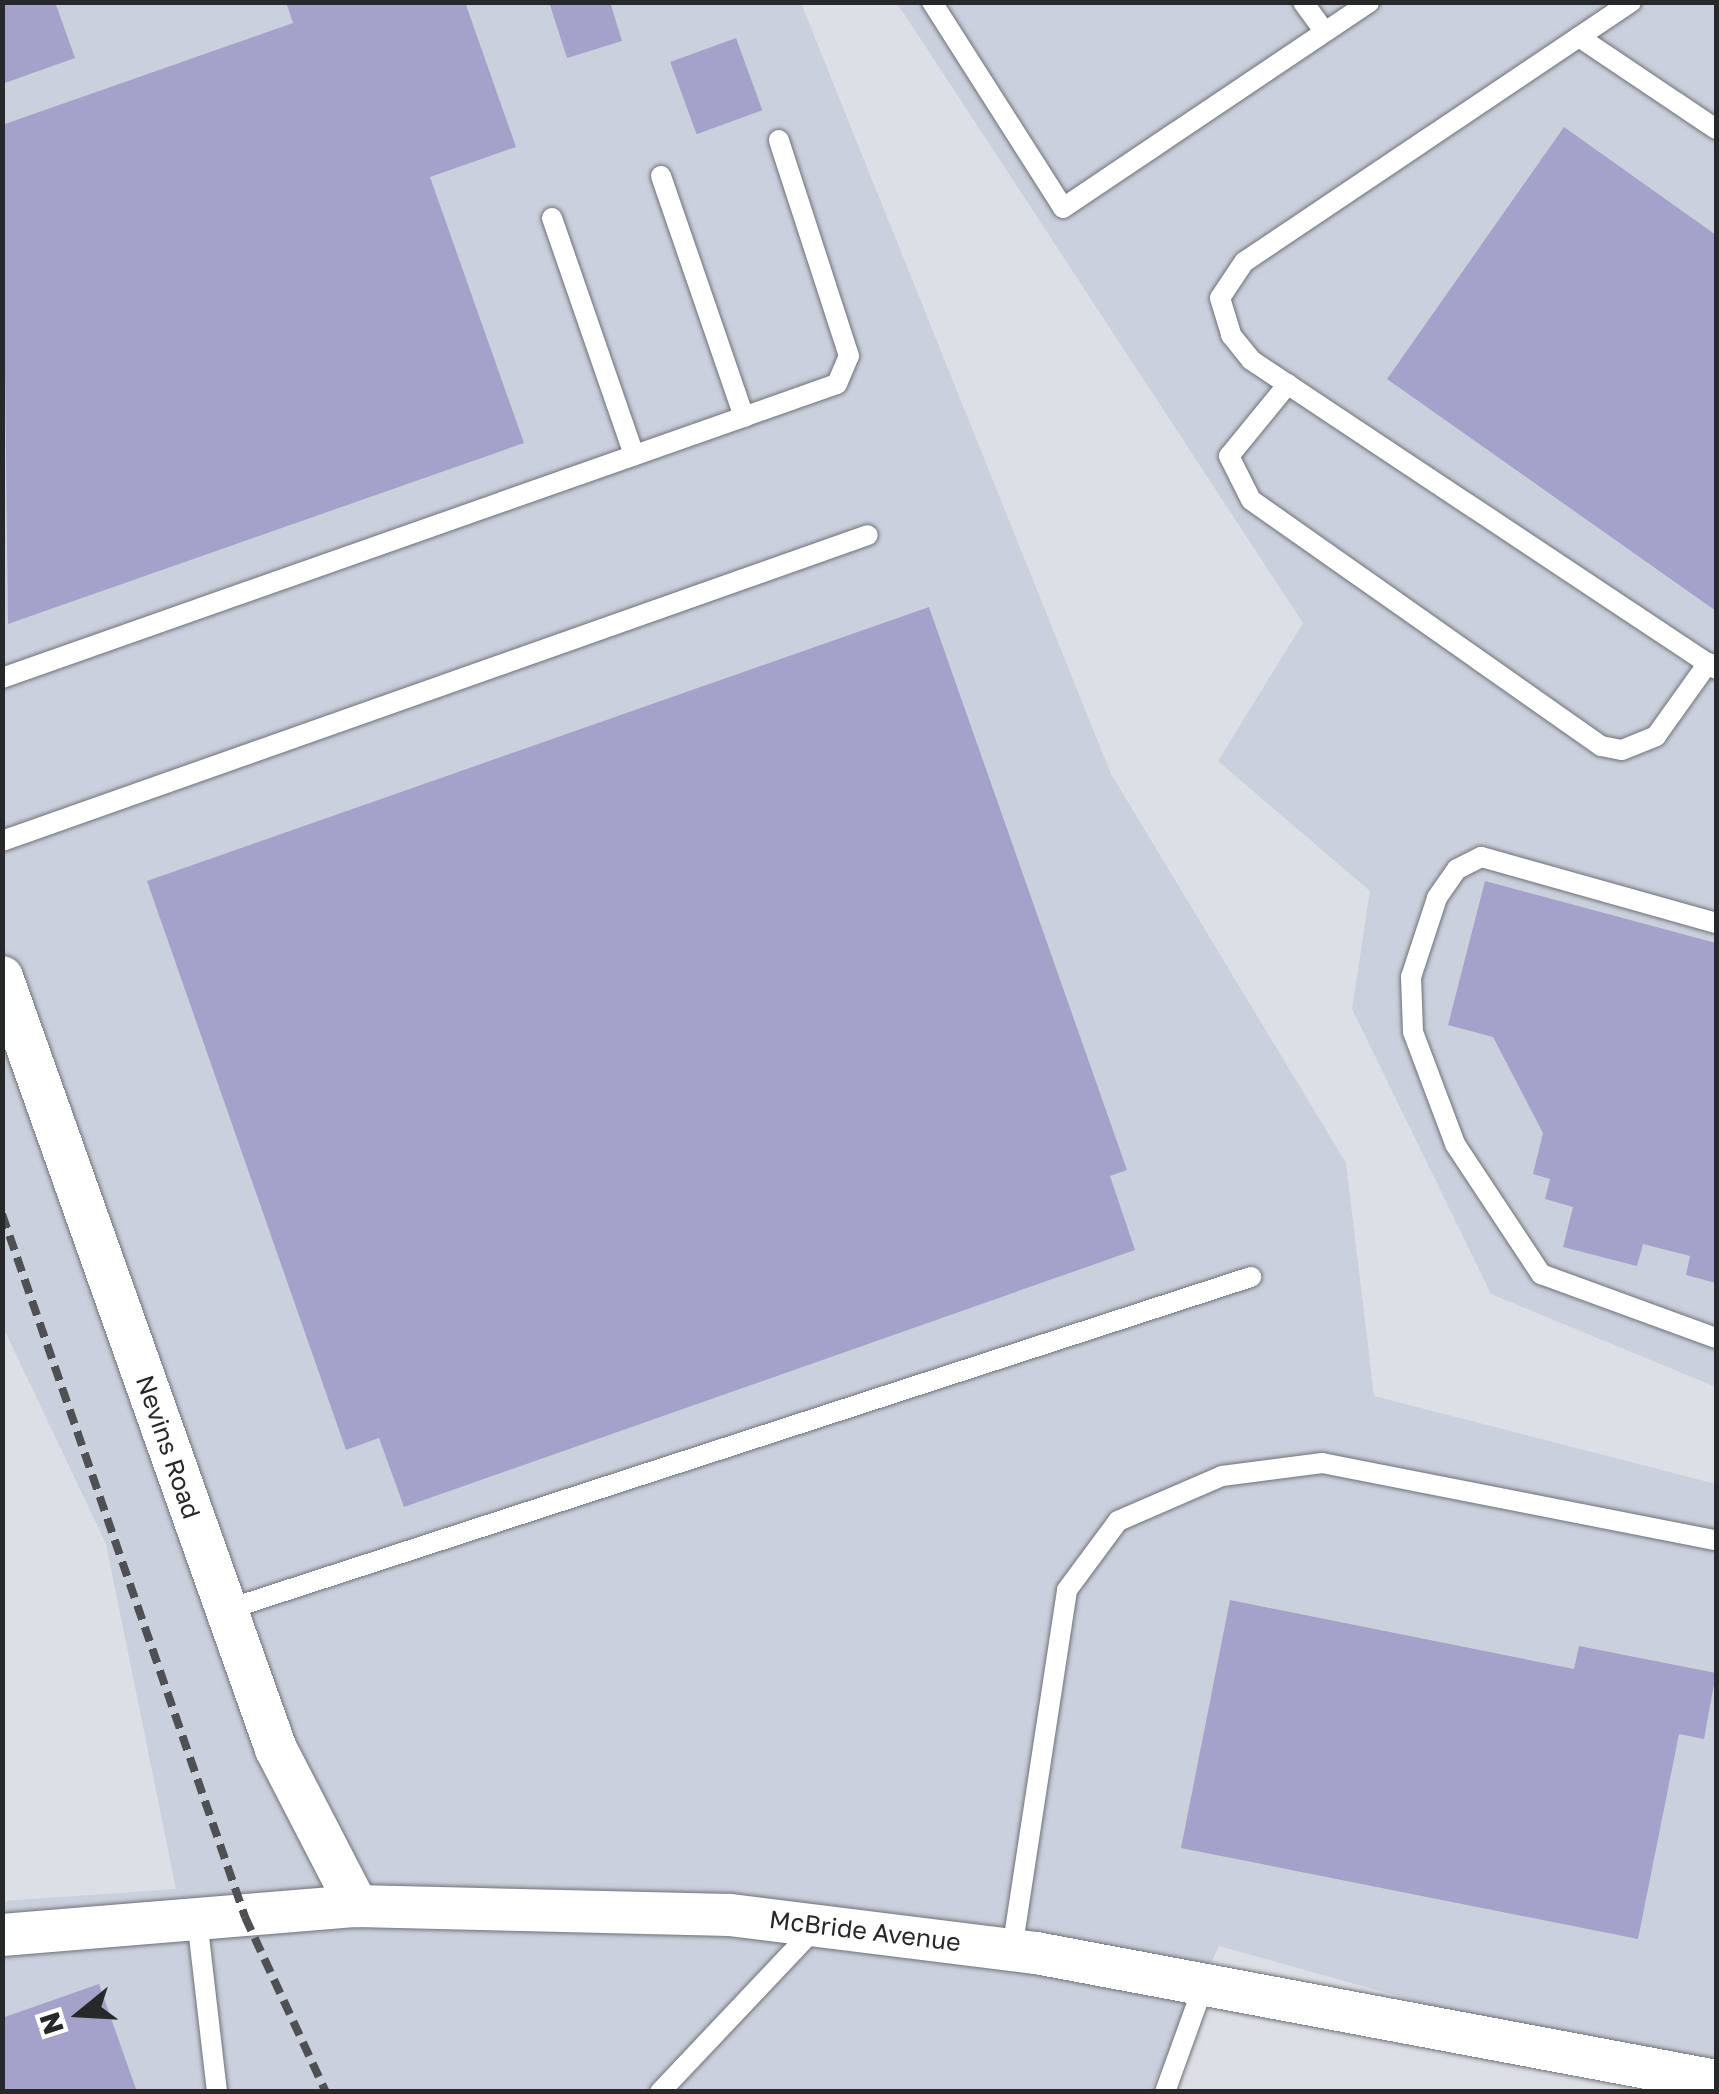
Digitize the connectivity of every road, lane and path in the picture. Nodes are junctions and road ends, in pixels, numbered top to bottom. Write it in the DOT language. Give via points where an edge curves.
graph roads {
  1 [pos="932,2"];
  2 [pos="1303,2"];
  3 [pos="1368,2"];
  4 [pos="1631,2"];
  5 [pos="1324,31"];
  6 [pos="1579,38"];
  7 [pos="1716,129"];
  8 [pos="778,140"];
  9 [pos="662,176"];
  10 [pos="552,218"];
  11 [pos="1288,384"];
  12 [pos="744,417"];
  13 [pos="634,456"];
  14 [pos="868,535"];
  15 [pos="1712,666"];
  16 [pos="2,678"];
  17 [pos="2,841"];
  18 [pos="1716,923"];
  19 [pos="2,977"];
  20 [pos="1251,1277"];
  21 [pos="1716,1338"];
  22 [pos="1716,1540"];
  23 [pos="226,1610"];
  24 [pos="356,1906"];
  25 [pos="197,1919"];
  26 [pos="820,1923"];
  27 [pos="2,1935"];
  28 [pos="1012,1950"];
  29 [pos="1204,1984"];
  30 [pos="1716,2080"];
  31 [pos="217,2092"];
  32 [pos="660,2092"];
  33 [pos="1165,2092"];
  1 -- 5 [label="lane" via="1064,208"];
  2 -- 5 [label="lane"];
  3 -- 5 [label="lane"];
  4 -- 6 [label="lane"];
  6 -- 7 [label="lane"];
  6 -- 11 [label="lane" via="1228,280 1220,298 1230,336"];
  8 -- 12 [label="lane" via="850,356 837,384"];
  9 -- 12 [label="lane"];
  10 -- 13 [label="lane"];
  11 -- 15 [label="lane"];
  11 -- 15 [label="lane" via="1229,456 1251,500 1602,746 1622,750 1656,736"];
  12 -- 13 [label="lane"];
  13 -- 16 [label="lane"];
  14 -- 17 [label="lane"];
  18 -- 21 [label="lane" via="1481,857 1457,869 1437,898 1411,977 1413,1032 1455,1144 1541,1274"];
  19 -- 23 [label="street, Nevins Road"];
  20 -- 23 [label="lane"];
  22 -- 28 [label="lane" via="1322,1463 1222,1476 1118,1521 1067,1590"];
  23 -- 24 [label="street, Nevins Road" via="295,1794"];
  24 -- 25 [label="street, McBride Avenue"];
  24 -- 26 [label="street, McBride Avenue"];
  25 -- 27 [label="street, McBride Avenue"];
  25 -- 31 [label="lane"];
  26 -- 28 [label="street, McBride Avenue"];
  26 -- 32 [label="lane"];
  28 -- 29 [label="street, McBride Avenue"];
  29 -- 30 [label="street, McBride Avenue"];
  29 -- 33 [label="lane"];
}
